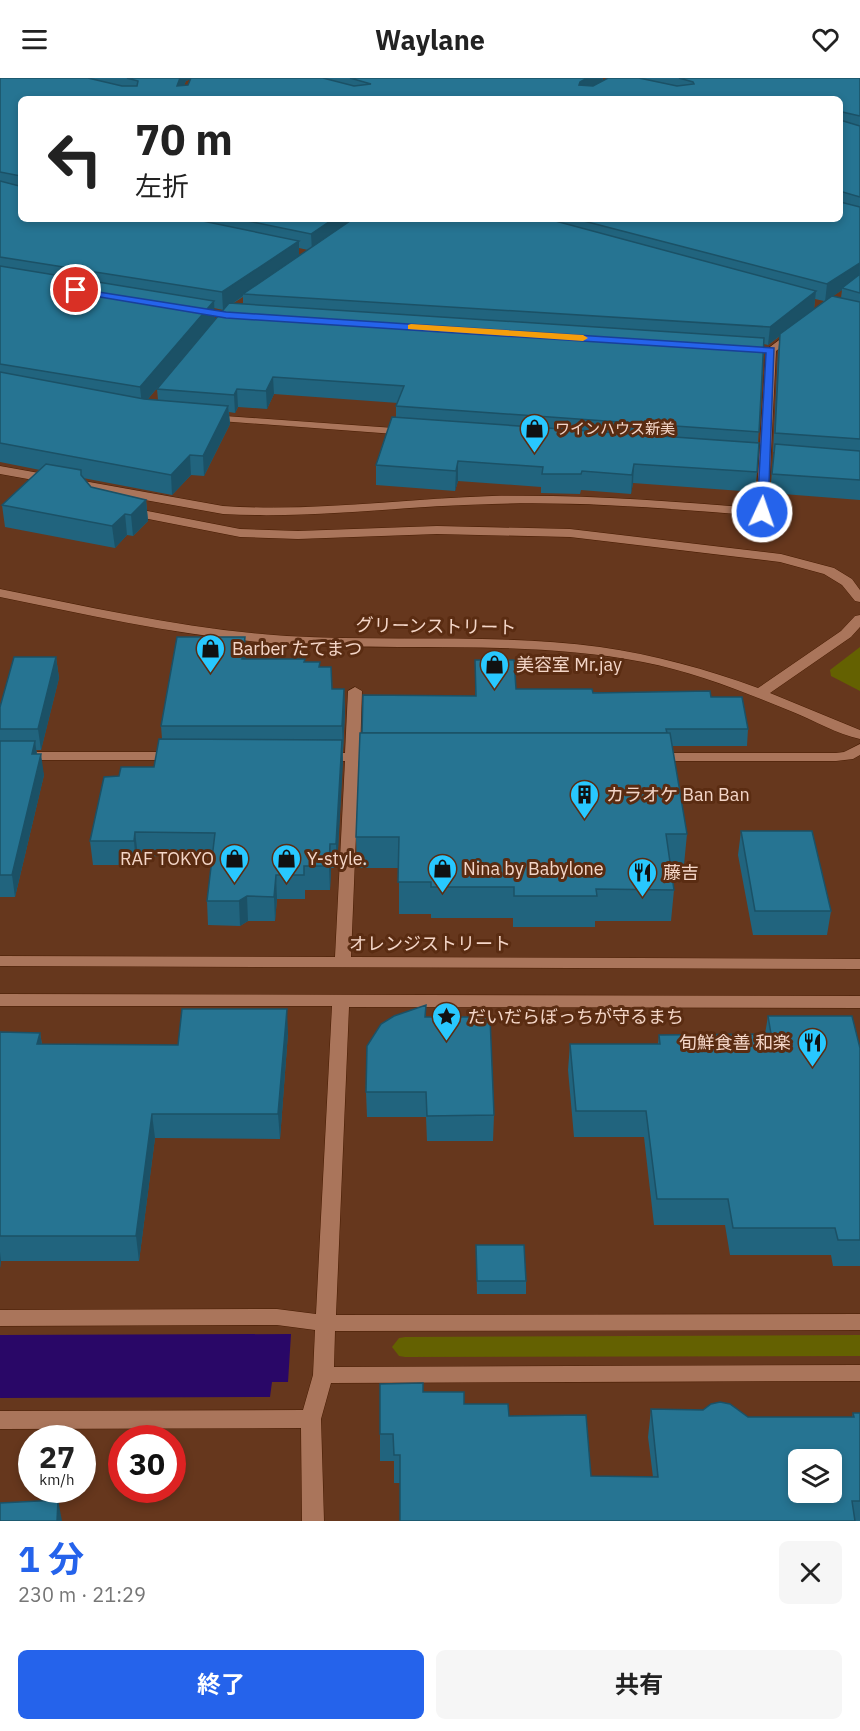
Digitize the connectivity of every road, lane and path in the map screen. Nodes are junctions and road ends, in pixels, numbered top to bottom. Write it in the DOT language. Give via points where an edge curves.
graph roads {
  1 [pos="808,321"];
  2 [pos="200,417"];
  3 [pos="424,433"];
  4 [pos="0,470"];
  5 [pos="92,487"];
  6 [pos="98,503"];
  7 [pos="112,508"];
  8 [pos="0,593"];
  9 [pos="860,598"];
  10 [pos="860,619"];
  11 [pos="355,691"];
  12 [pos="759,694"];
  13 [pos="860,735"];
  14 [pos="860,748"];
  15 [pos="0,756"];
  16 [pos="188,756"];
  17 [pos="305,756"];
  18 [pos="352,757"];
  19 [pos="387,757"];
  20 [pos="635,757"];
  21 [pos="0,961"];
  22 [pos="343,962"];
  23 [pos="860,964"];
  24 [pos="0,999"];
  25 [pos="341,1000"];
  26 [pos="860,1002"];
  27 [pos="0,1318"];
  28 [pos="860,1322"];
  29 [pos="326,1323"];
  30 [pos="860,1373"];
  31 [pos="323,1376"];
  32 [pos="311,1419"];
  33 [pos="0,1420"];
  34 [pos="312,1521"];
  1 -- 5 [label="street" via="765,350 762,512 538,499 258,513"];
  2 -- 3 [label="street"];
  4 -- 5 [label="street"];
  5 -- 6 [label="street"];
  7 -- 9 [label="street" via="250,534 437,530 570,533 757,555 829,571 847,582"];
  8 -- 12 [label="street, グリーンストリート" via="243,636 605,652 679,666"];
  10 -- 12 [label="street" via="846,634"];
  11 -- 18 [label="street"];
  12 -- 13 [label="street, グリーンストリート"];
  14 -- 20 [label="street" via="848,756 836,757"];
  15 -- 16 [label="street"];
  17 -- 18 [label="street"];
  18 -- 19 [label="street"];
  18 -- 22 [label="street"];
  21 -- 22 [label="street, オレンジストリート"];
  22 -- 23 [label="street, オレンジストリート"];
  24 -- 25 [label="street"];
  25 -- 26 [label="street"];
  25 -- 29 [label="street"];
  27 -- 29 [label="street" via="277,1317"];
  28 -- 29 [label="street"];
  29 -- 31 [label="street"];
  30 -- 31 [label="street"];
  31 -- 32 [label="street"];
  32 -- 33 [label="street"];
  32 -- 34 [label="street"];
}
